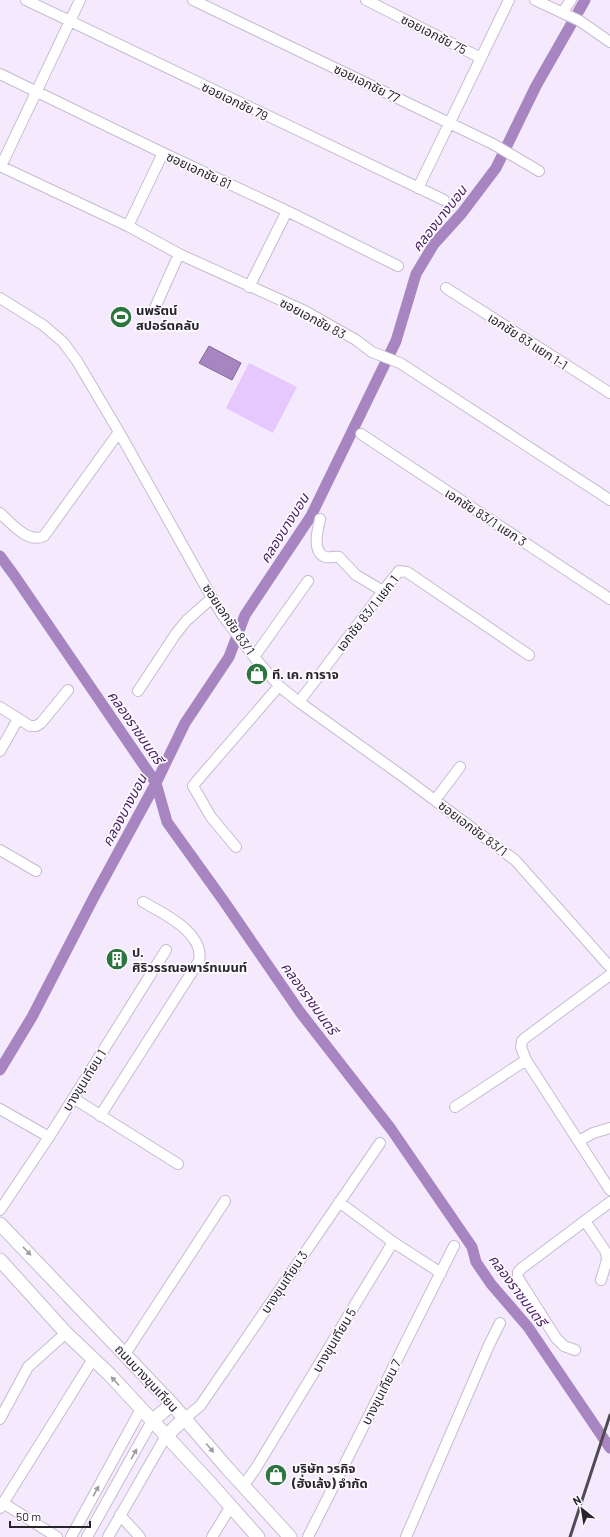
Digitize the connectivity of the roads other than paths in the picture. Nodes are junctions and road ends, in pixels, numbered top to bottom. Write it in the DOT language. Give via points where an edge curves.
graph roads {
  1 [pos="26,0"];
  2 [pos="80,0"];
  3 [pos="194,0"];
  4 [pos="366,0"];
  5 [pos="509,0"];
  6 [pos="535,0"];
  7 [pos="572,0"];
  8 [pos="562,13"];
  9 [pos="70,21"];
  10 [pos="610,42"];
  11 [pos="481,58"];
  12 [pos="0,74"];
  13 [pos="37,91"];
  14 [pos="450,123"];
  15 [pos="163,153"];
  16 [pos="1,166"];
  17 [pos="539,171"];
  18 [pos="418,188"];
  19 [pos="444,200"];
  20 [pos="287,211"];
  21 [pos="128,226"];
  22 [pos="179,254"];
  23 [pos="398,266"];
  24 [pos="249,287"];
  25 [pos="446,288"];
  26 [pos="0,298"];
  27 [pos="154,310"];
  28 [pos="610,393"];
  29 [pos="119,432"];
  30 [pos="361,434"];
  31 [pos="610,500"];
  32 [pos="0,513"];
  33 [pos="320,519"];
  34 [pos="308,581"];
  35 [pos="382,591"];
  36 [pos="212,598"];
  37 [pos="610,599"];
  38 [pos="530,655"];
  39 [pos="254,657"];
  40 [pos="279,686"];
  41 [pos="68,690"];
  42 [pos="138,690"];
  43 [pos="299,702"];
  44 [pos="0,707"];
  45 [pos="18,719"];
  46 [pos="0,751"];
  47 [pos="460,767"];
  48 [pos="435,800"];
  49 [pos="236,847"];
  50 [pos="0,850"];
  51 [pos="36,870"];
  52 [pos="143,902"];
  53 [pos="166,950"];
  54 [pos="610,967"];
  55 [pos="610,975"];
  56 [pos="526,1060"];
  57 [pos="73,1098"];
  58 [pos="456,1107"];
  59 [pos="0,1109"];
  60 [pos="100,1116"];
  61 [pos="610,1128"];
  62 [pos="49,1137"];
  63 [pos="579,1141"];
  64 [pos="380,1143"];
  65 [pos="178,1164"];
  66 [pos="610,1190"];
  67 [pos="225,1201"];
  68 [pos="339,1202"];
  69 [pos="610,1202"];
  70 [pos="0,1210"];
  71 [pos="585,1221"];
  72 [pos="0,1224"];
  73 [pos="393,1242"];
  74 [pos="454,1246"];
  75 [pos="0,1260"];
  76 [pos="441,1273"];
  77 [pos="601,1280"];
  78 [pos="500,1323"];
  79 [pos="66,1333"];
  80 [pos="575,1350"];
  81 [pos="125,1354"];
  82 [pos="93,1359"];
  83 [pos="172,1404"];
  84 [pos="142,1409"];
  85 [pos="185,1418"];
  86 [pos="0,1419"];
  87 [pos="152,1421"];
  88 [pos="166,1436"];
  89 [pos="244,1485"];
  90 [pos="2,1506"];
  91 [pos="231,1506"];
  92 [pos="120,1515"];
  93 [pos="57,1537"];
  94 [pos="71,1537"];
  95 [pos="87,1537"];
  96 [pos="108,1537"];
  97 [pos="140,1537"];
  98 [pos="212,1537"];
  99 [pos="258,1537"];
  100 [pos="290,1537"];
  101 [pos="308,1537"];
  102 [pos="406,1537"];
  1 -- 9 [label="street, ซอยเอกชัย 79"];
  2 -- 9 [label="street"];
  3 -- 14 [label="street, ซอยเอกชัย 77"];
  4 -- 11 [label="street, ซอยเอกชัย 75"];
  5 -- 11 [label="street"];
  6 -- 8 [label="street"];
  7 -- 8 [label="street"];
  8 -- 10 [label="street" via="580,21"];
  9 -- 13 [label="street"];
  9 -- 18 [label="street, ซอยเอกชัย 79"];
  11 -- 14 [label="street"];
  12 -- 13 [label="street, ซอยเอกชัย 81"];
  13 -- 15 [label="street, ซอยเอกชัย 81"];
  13 -- 16 [label="street"];
  14 -- 17 [label="street, ซอยเอกชัย 77"];
  14 -- 18 [label="street"];
  15 -- 20 [label="street, ซอยเอกชัย 81"];
  15 -- 21 [label="street"];
  16 -- 21 [label="street, ซอยเอกชัย 83"];
  18 -- 19 [label="street, ซอยเอกชัย 79"];
  20 -- 23 [label="street, ซอยเอกชัย 81"];
  20 -- 24 [label="street"];
  21 -- 22 [label="street, ซอยเอกชัย 83"];
  22 -- 24 [label="street, ซอยเอกชัย 83"];
  22 -- 27 [label="street"];
  24 -- 31 [label="street, ซอยเอกชัย 83" via="305,311 372,352 400,363"];
  25 -- 28 [label="street, เอกชัย 83 แยก 1-1"];
  26 -- 29 [label="street, ซอยเอกชัย 83/1" via="43,325 63,342"];
  29 -- 32 [label="street" via="44,536 33,538 22,533"];
  29 -- 36 [label="street, ซอยเอกชัย 83/1"];
  30 -- 37 [label="street, เอกชัย 83/1 แยก 3"];
  33 -- 35 [label="street" via="317,548 320,553 323,556 339,557 356,575"];
  34 -- 39 [label="street"];
  35 -- 38 [label="street, เอกชัย 83/1 แยก 1" via="399,571 407,572"];
  35 -- 43 [label="street, เอกชัย 83/1 แยก 1"];
  36 -- 39 [label="street, ซอยเอกชัย 83/1"];
  36 -- 42 [label="street" via="186,621"];
  39 -- 40 [label="street, ซอยเอกชัย 83/1"];
  40 -- 43 [label="street, ซอยเอกชัย 83/1"];
  40 -- 49 [label="street" via="194,786 211,817"];
  41 -- 45 [label="street" via="36,726 30,726"];
  43 -- 48 [label="street, ซอยเอกชัย 83/1"];
  44 -- 45 [label="street"];
  45 -- 46 [label="street"];
  47 -- 48 [label="street"];
  48 -- 54 [label="street, ซอยเอกชัย 83/1" via="515,860"];
  50 -- 51 [label="street"];
  52 -- 60 [label="street" via="183,927 193,938 200,955 199,961"];
  53 -- 57 [label="street, บางขุนเทียน 1"];
  55 -- 56 [label="street" via="522,1042 521,1047"];
  56 -- 58 [label="street"];
  56 -- 63 [label="street"];
  57 -- 60 [label="street"];
  57 -- 62 [label="street, บางขุนเทียน 1"];
  59 -- 62 [label="street"];
  60 -- 65 [label="street"];
  61 -- 63 [label="street"];
  62 -- 70 [label="street, บางขุนเทียน 1"];
  63 -- 66 [label="street"];
  64 -- 68 [label="street, บางขุนเทียน 3"];
  67 -- 81 [label="street"];
  68 -- 73 [label="street"];
  68 -- 85 [label="street, บางขุนเทียน 3" via="200,1406"];
  69 -- 71 [label="street"];
  71 -- 77 [label="street" via="606,1252 608,1260"];
  71 -- 80 [label="street" via="522,1268 518,1276 556,1338 564,1346"];
  72 -- 81 [label="main road, ถนนบางขุนเทียน, one-way"];
  73 -- 76 [label="street"];
  73 -- 89 [label="street, บางขุนเทียน 5"];
  74 -- 76 [label="street, บางขุนเทียน 7"];
  75 -- 79 [label="main road, ถนนบางขุนเทียน"];
  76 -- 101 [label="street, บางขุนเทียน 7"];
  78 -- 102 [label="street"];
  79 -- 82 [label="main road, ถนนบางขุนเทียน"];
  79 -- 86 [label="street" via="28,1367"];
  81 -- 83 [label="main road, ถนนบางขุนเทียน"];
  84 -- 82 [label="main road, ถนนบางขุนเทียน, one-way"];
  82 -- 90 [label="street"];
  83 -- 85 [label="main road, ถนนบางขุนเทียน"];
  83 -- 87 [label="main road"];
  84 -- 87 [label="main road, ถนนบางขุนเทียน"];
  94 -- 84 [label="street, one-way"];
  85 -- 88 [label="main road"];
  85 -- 89 [label="main road, ถนนบางขุนเทียน, one-way"];
  87 -- 88 [label="main road, ถนนบางขุนเทียน"];
  95 -- 87 [label="street, one-way"];
  88 -- 91 [label="main road, ถนนบางขุนเทียน"];
  88 -- 92 [label="street"];
  89 -- 100 [label="main road, ถนนบางขุนเทียน"];
  90 -- 93 [label="street"];
  91 -- 98 [label="street"];
  91 -- 99 [label="main road, ถนนบางขุนเทียน"];
  92 -- 96 [label="street"];
  92 -- 97 [label="street"];
}
